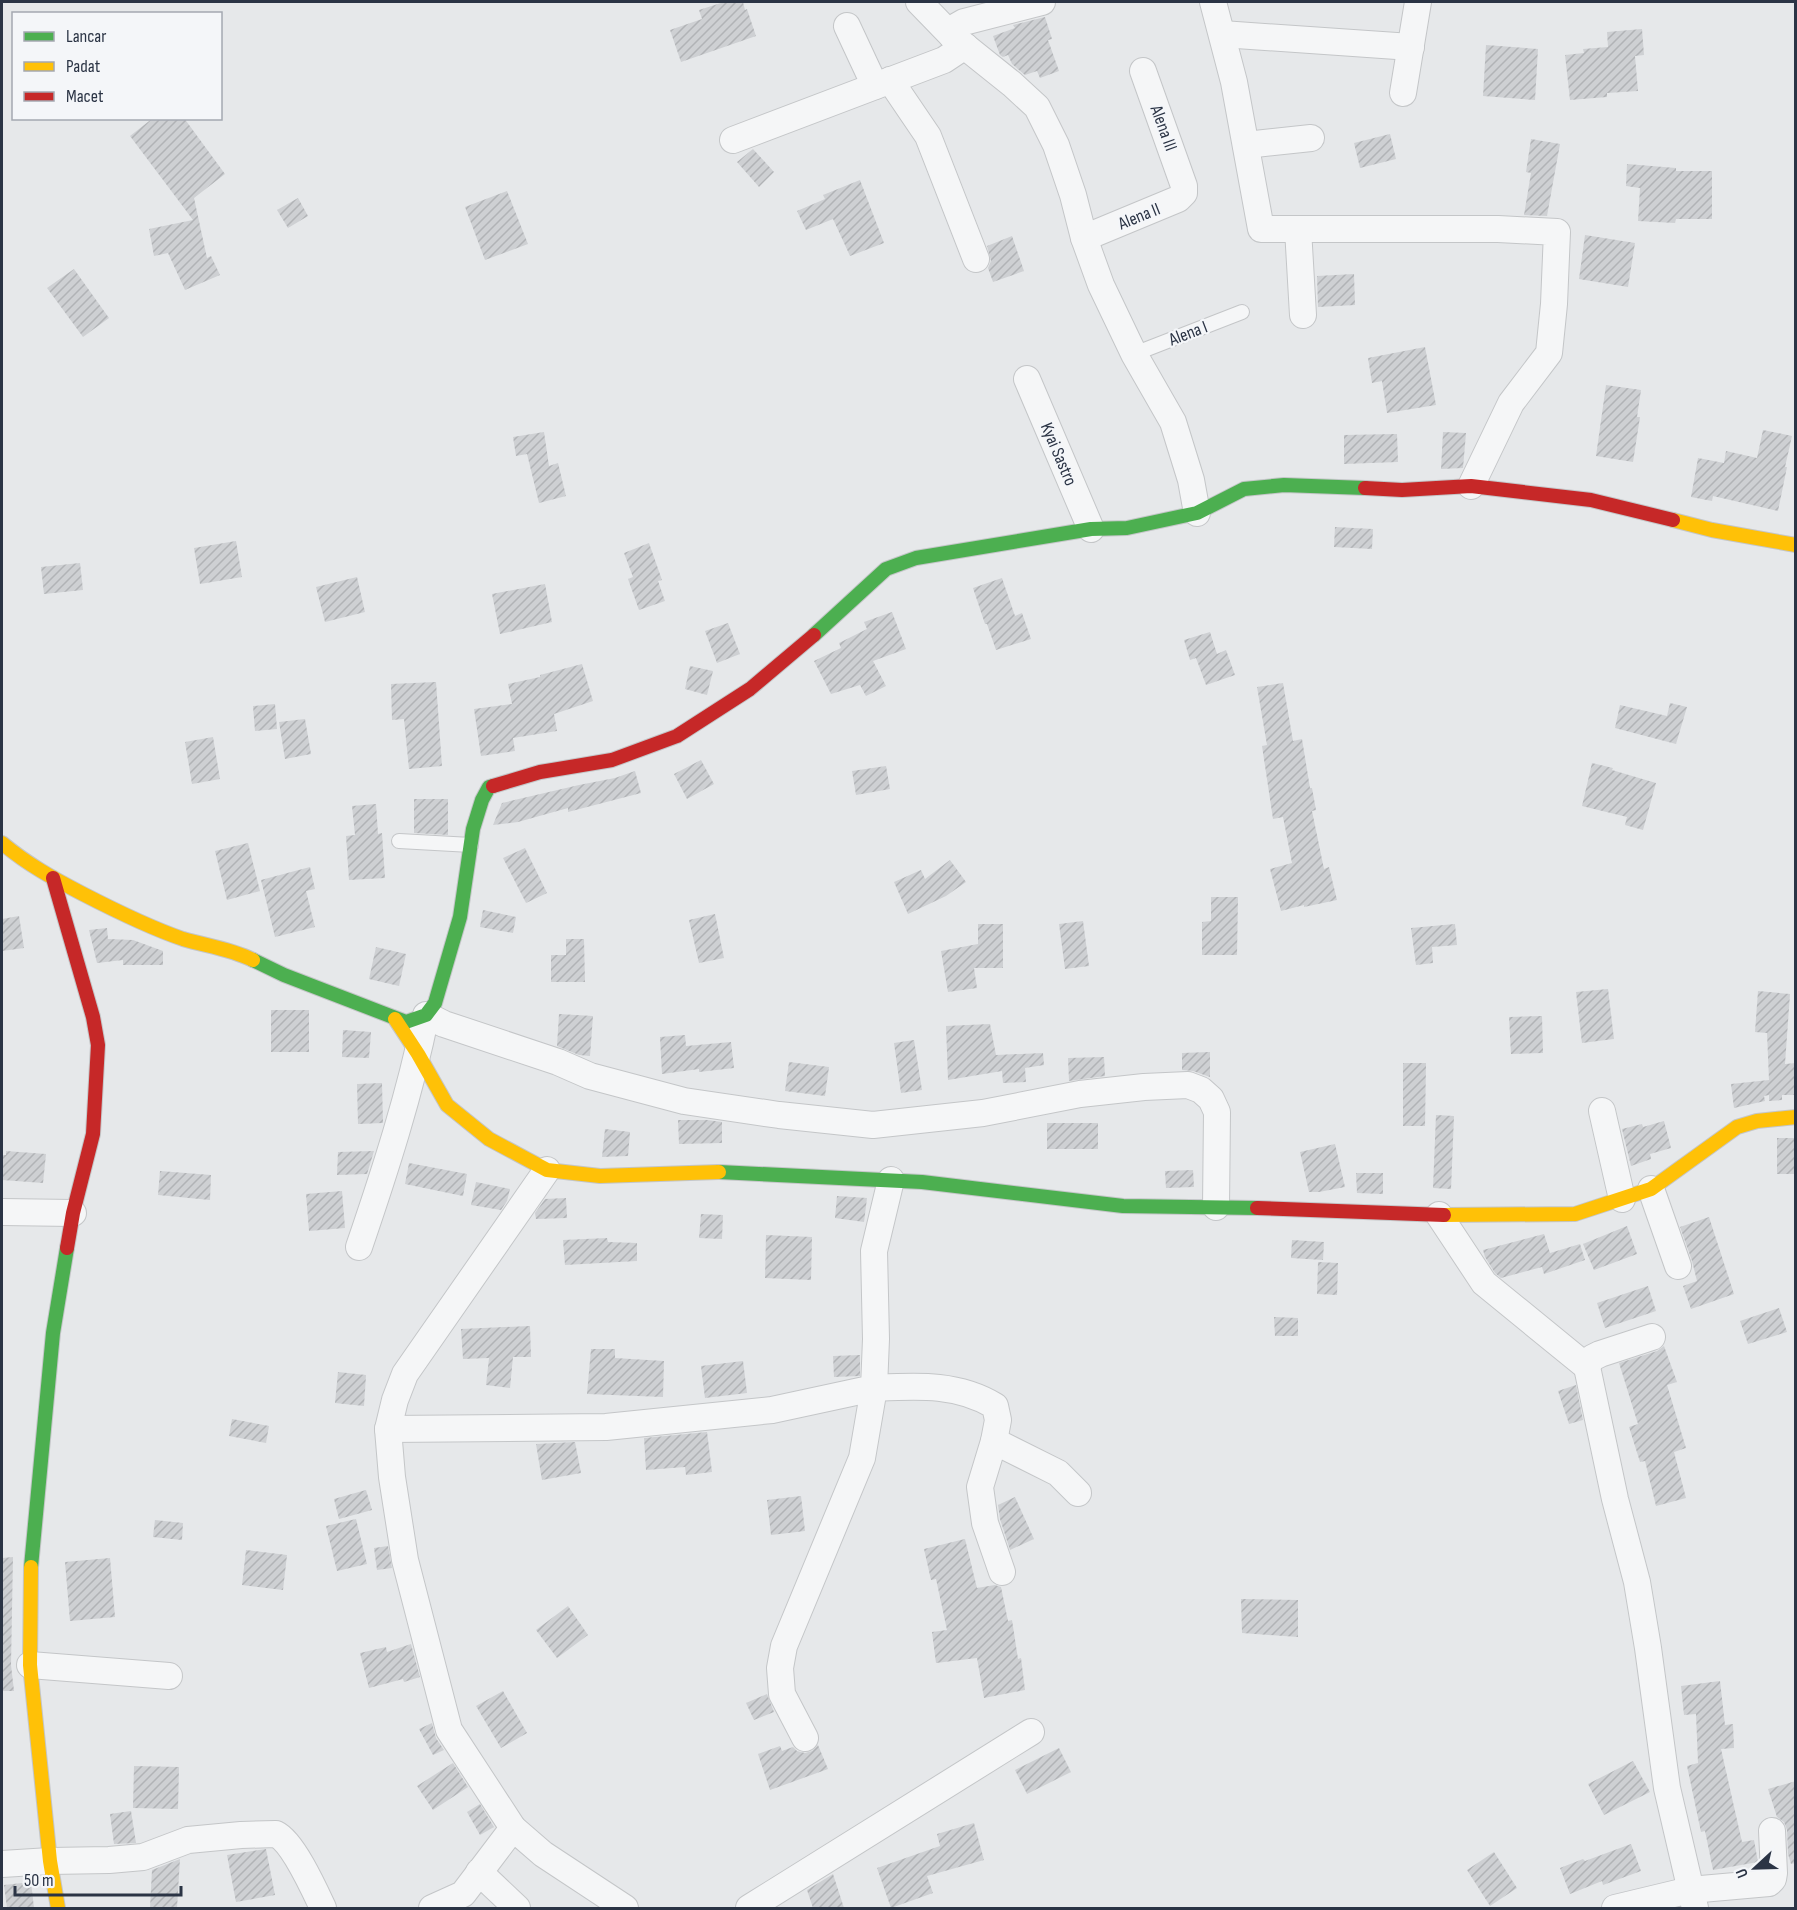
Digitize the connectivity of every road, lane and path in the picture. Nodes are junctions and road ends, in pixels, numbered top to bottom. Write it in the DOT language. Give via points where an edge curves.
graph roads {
  1 [pos="919,2"];
  2 [pos="1042,2"];
  3 [pos="1213,2"];
  4 [pos="1418,2"];
  5 [pos="847,26"];
  6 [pos="1222,34"];
  7 [pos="958,41"];
  8 [pos="1411,47"];
  9 [pos="1143,71"];
  10 [pos="882,83"];
  11 [pos="1403,93"];
  12 [pos="1311,138"];
  13 [pos="733,140"];
  14 [pos="1245,145"];
  15 [pos="1184,186"];
  16 [pos="1298,229"];
  17 [pos="1084,238"];
  18 [pos="976,259"];
  19 [pos="1242,312"];
  20 [pos="1303,315"];
  21 [pos="1134,354"];
  22 [pos="1027,379"];
  23 [pos="1472,486"];
  24 [pos="1197,513"];
  25 [pos="1091,529"];
  26 [pos="1796,545"];
  27 [pos="399,841"];
  28 [pos="2,843"];
  29 [pos="471,845"];
  30 [pos="11,862"];
  31 [pos="53,878"];
  32 [pos="426,1015"];
  33 [pos="395,1019"];
  34 [pos="418,1054"];
  35 [pos="1602,1111"];
  36 [pos="1796,1117"];
  37 [pos="547,1170"];
  38 [pos="891,1180"];
  39 [pos="1651,1189"];
  40 [pos="1622,1199"];
  41 [pos="1216,1207"];
  42 [pos="2,1212"];
  43 [pos="74,1213"];
  44 [pos="1439,1215"];
  45 [pos="359,1247"];
  46 [pos="1678,1266"];
  47 [pos="1652,1337"];
  48 [pos="1587,1367"];
  49 [pos="874,1388"];
  50 [pos="388,1429"];
  51 [pos="994,1441"];
  52 [pos="1077,1493"];
  53 [pos="1002,1572"];
  54 [pos="30,1665"];
  55 [pos="169,1676"];
  56 [pos="1031,1732"];
  57 [pos="805,1738"];
  58 [pos="513,1828"];
  59 [pos="1772,1831"];
  60 [pos="50,1861"];
  61 [pos="2,1864"];
  62 [pos="479,1872"];
  63 [pos="1693,1899"];
  64 [pos="58,1908"];
  65 [pos="323,1908"];
  66 [pos="432,1908"];
  67 [pos="517,1908"];
  68 [pos="625,1908"];
  69 [pos="749,1908"];
  70 [pos="1615,1908"];
  1 -- 7 [label="street"];
  2 -- 7 [label="street" via="964,22 957,26"];
  3 -- 6 [label="street"];
  4 -- 8 [label="street"];
  5 -- 10 [label="street"];
  6 -- 8 [label="street"];
  6 -- 14 [label="street"];
  7 -- 10 [label="street" via="944,60"];
  7 -- 17 [label="street" via="1036,106 1056,145"];
  8 -- 11 [label="street"];
  9 -- 15 [label="street, Alena III"];
  10 -- 13 [label="street"];
  10 -- 18 [label="street" via="928,136"];
  12 -- 14 [label="street"];
  14 -- 16 [label="street" via="1261,229"];
  15 -- 17 [label="street, Alena II" via="1178,200"];
  16 -- 20 [label="street"];
  16 -- 23 [label="street" via="1557,232 1549,353 1511,403"];
  17 -- 21 [label="street"];
  19 -- 21 [label="lane, Alena I"];
  21 -- 24 [label="street" via="1173,422"];
  22 -- 25 [label="street, Kyai Sastro"];
  23 -- 24 [label="street" via="1402,490 1284,485 1244,489"];
  23 -- 26 [label="street" via="1591,500 1712,530"];
  24 -- 25 [label="street" via="1127,528"];
  25 -- 29 [label="street" via="916,558 886,569 750,689 677,736 612,760 540,772 489,787 475,817"];
  27 -- 29 [label="lane"];
  28 -- 30 [label="street"];
  29 -- 32 [label="street" via="463,906 435,1003"];
  30 -- 31 [label="street"];
  31 -- 33 [label="street" via="129,918 184,939 237,952"];
  31 -- 43 [label="street" via="98,1045 93,1134"];
  32 -- 33 [label="street" via="406,1022"];
  32 -- 34 [label="street"];
  32 -- 41 [label="street" via="590,1076 684,1101 873,1125 983,1113 1080,1094 1188,1086 1201,1090 1216,1112"];
  33 -- 34 [label="street"];
  34 -- 37 [label="street" via="447,1106 489,1139"];
  34 -- 45 [label="street"];
  35 -- 40 [label="street"];
  36 -- 39 [label="street" via="1737,1127"];
  37 -- 38 [label="street" via="600,1176 733,1172"];
  37 -- 50 [label="street" via="405,1374"];
  38 -- 41 [label="street" via="1123,1206"];
  38 -- 49 [label="street" via="874,1251"];
  39 -- 40 [label="street"];
  39 -- 46 [label="street"];
  40 -- 44 [label="street" via="1575,1214"];
  41 -- 44 [label="street"];
  42 -- 43 [label="street"];
  43 -- 54 [label="street" via="52,1345 31,1568"];
  44 -- 48 [label="street" via="1484,1283"];
  47 -- 48 [label="street" via="1600,1354"];
  48 -- 63 [label="street" via="1637,1582 1667,1788"];
  49 -- 50 [label="street" via="772,1410 606,1426"];
  49 -- 51 [label="street" via="923,1385 983,1399 995,1406 998,1420"];
  49 -- 57 [label="street" via="862,1458 784,1646 780,1668 782,1694"];
  50 -- 58 [label="street" via="405,1560 450,1730"];
  51 -- 52 [label="street" via="1058,1473"];
  51 -- 53 [label="street" via="980,1487 985,1523"];
  54 -- 55 [label="street"];
  54 -- 60 [label="street"];
  56 -- 69 [label="street"];
  58 -- 62 [label="street"];
  58 -- 68 [label="street" via="543,1854"];
  59 -- 63 [label="street" via="1774,1873 1769,1883"];
  60 -- 61 [label="street"];
  60 -- 64 [label="street"];
  60 -- 65 [label="street" via="143,1857 188,1840 276,1834 295,1854"];
  62 -- 66 [label="street" via="463,1894"];
  62 -- 67 [label="street"];
  63 -- 70 [label="street"];
}
